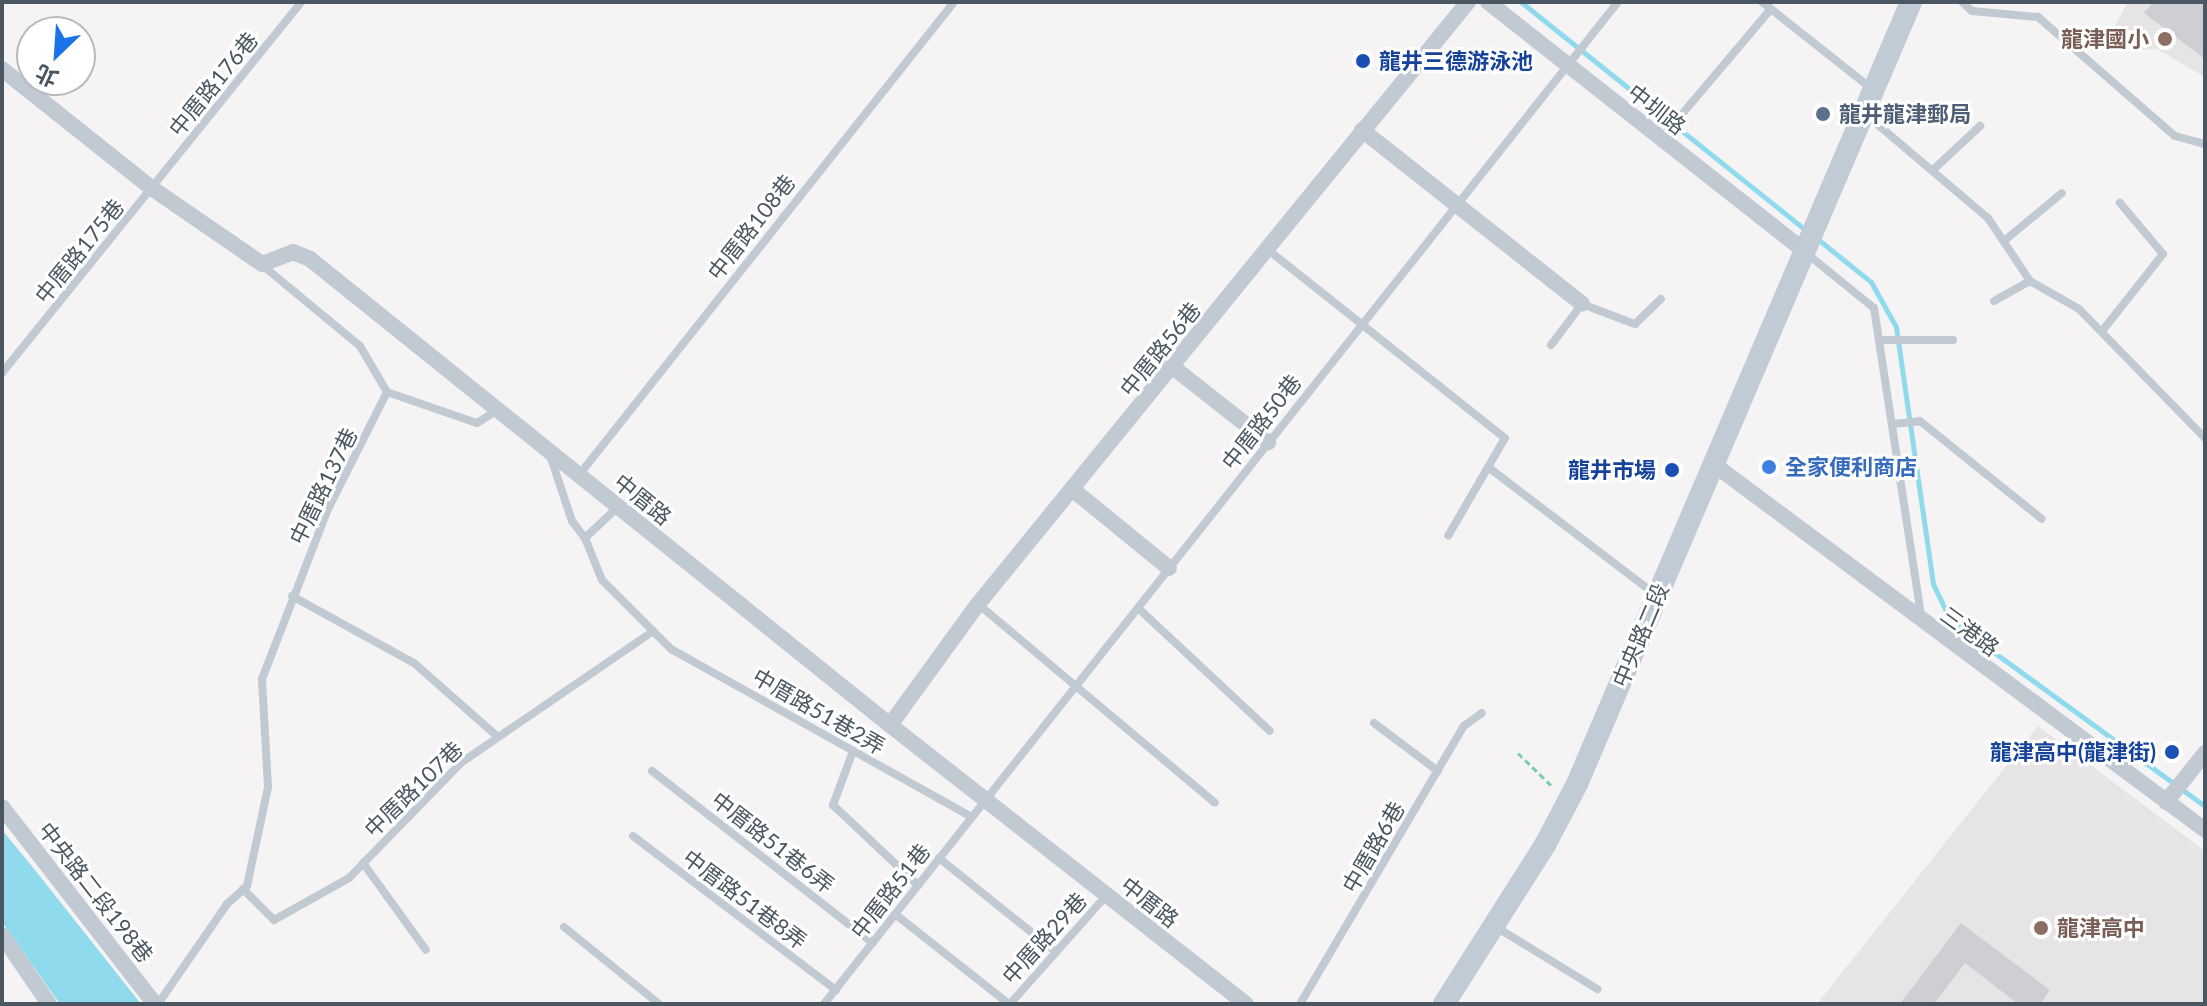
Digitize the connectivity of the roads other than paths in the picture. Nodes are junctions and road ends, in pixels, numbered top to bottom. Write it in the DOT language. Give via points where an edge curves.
graph roads {
  1 [pos="301,2"];
  2 [pos="954,2"];
  3 [pos="1468,2"];
  4 [pos="1488,2"];
  5 [pos="1618,2"];
  6 [pos="1762,2"];
  7 [pos="1911,2"];
  8 [pos="1962,2"];
  9 [pos="1771,9"];
  10 [pos="1566,66"];
  11 [pos="2,69"];
  12 [pos="1873,90"];
  13 [pos="1863,112"];
  14 [pos="1980,126"];
  15 [pos="1362,130"];
  16 [pos="1661,140"];
  17 [pos="2205,144"];
  18 [pos="1935,168"];
  19 [pos="153,189"];
  20 [pos="2062,193"];
  21 [pos="1459,202"];
  22 [pos="2120,203"];
  23 [pos="2004,241"];
  24 [pos="1267,249"];
  25 [pos="1802,249"];
  26 [pos="262,264"];
  27 [pos="2030,281"];
  28 [pos="1661,299"];
  29 [pos="1994,301"];
  30 [pos="1582,304"];
  31 [pos="1360,326"];
  32 [pos="2103,330"];
  33 [pos="1881,340"];
  34 [pos="1953,340"];
  35 [pos="1551,345"];
  36 [pos="1174,368"];
  37 [pos="2,373"];
  38 [pos="387,392"];
  39 [pos="499,409"];
  40 [pos="1893,424"];
  41 [pos="2205,438"];
  42 [pos="1268,442"];
  43 [pos="548,450"];
  44 [pos="1712,463"];
  45 [pos="1488,467"];
  46 [pos="578,476"];
  47 [pos="1072,489"];
  48 [pos="618,507"];
  49 [pos="2042,519"];
  50 [pos="1448,536"];
  51 [pos="585,538"];
  52 [pos="1169,568"];
  53 [pos="292,596"];
  54 [pos="1656,596"];
  55 [pos="978,604"];
  56 [pos="1138,608"];
  57 [pos="1922,624"];
  58 [pos="653,631"];
  59 [pos="1073,687"];
  60 [pos="1482,713"];
  61 [pos="1374,723"];
  62 [pos="890,725"];
  63 [pos="1270,731"];
  64 [pos="498,737"];
  65 [pos="853,751"];
  66 [pos="2205,753"];
  67 [pos="652,771"];
  68 [pos="1438,771"];
  69 [pos="984,799"];
  70 [pos="2166,802"];
  71 [pos="1215,803"];
  72 [pos="2,807"];
  73 [pos="971,817"];
  74 [pos="2205,830"];
  75 [pos="633,836"];
  76 [pos="939,858"];
  77 [pos="363,863"];
  78 [pos="918,885"];
  79 [pos="243,889"];
  80 [pos="1106,896"];
  81 [pos="895,914"];
  82 [pos="564,927"];
  83 [pos="1495,927"];
  84 [pos="2,935"];
  85 [pos="873,943"];
  86 [pos="426,950"];
  87 [pos="1056,952"];
  88 [pos="1597,989"];
  89 [pos="836,990"];
  90 [pos="49,1004"];
  91 [pos="156,1004"];
  92 [pos="659,1004"];
  93 [pos="824,1004"];
  94 [pos="1009,1004"];
  95 [pos="1246,1004"];
  96 [pos="1300,1004"];
  97 [pos="1444,1004"];
  1 -- 19 [label="lane, 中厝路176巷"];
  2 -- 46 [label="lane, 中厝路108巷"];
  3 -- 15 [label="street, 中厝路56巷"];
  4 -- 10 [label="street, 中圳路"];
  5 -- 10 [label="lane, 中厝路50巷"];
  6 -- 9 [label="lane"];
  7 -- 12 [label="street, 中央路二段"];
  8 -- 17 [label="lane" via="1972,11 2038,17 2175,136"];
  9 -- 12 [label="lane"];
  9 -- 16 [label="lane"];
  10 -- 16 [label="street, 中圳路"];
  10 -- 21 [label="lane, 中厝路50巷"];
  11 -- 19 [label="street"];
  12 -- 13 [label="street, 中央路二段"];
  13 -- 18 [label="lane"];
  13 -- 25 [label="street, 中央路二段"];
  14 -- 18 [label="lane"];
  15 -- 21 [label="street"];
  15 -- 24 [label="street, 中厝路56巷"];
  16 -- 25 [label="street, 中圳路"];
  18 -- 23 [label="lane" via="1988,218"];
  19 -- 26 [label="street"];
  19 -- 37 [label="lane, 中厝路175巷"];
  20 -- 23 [label="lane"];
  21 -- 30 [label="street"];
  21 -- 31 [label="lane, 中厝路50巷"];
  22 -- 32 [label="lane" via="2163,254"];
  23 -- 27 [label="lane"];
  24 -- 31 [label="lane"];
  24 -- 36 [label="street, 中厝路56巷"];
  25 -- 33 [label="lane" via="1874,308"];
  25 -- 44 [label="street, 中央路二段"];
  26 -- 38 [label="lane" via="360,346"];
  26 -- 39 [label="street, 中厝路" via="293,252 310,259"];
  27 -- 29 [label="lane"];
  27 -- 32 [label="lane" via="2079,309"];
  28 -- 30 [label="lane" via="1635,324"];
  30 -- 35 [label="lane"];
  31 -- 42 [label="lane, 中厝路50巷"];
  31 -- 45 [label="lane" via="1505,438"];
  32 -- 41 [label="lane" via="2134,371"];
  33 -- 34 [label="lane"];
  33 -- 40 [label="lane"];
  36 -- 42 [label="street"];
  36 -- 47 [label="street, 中厝路56巷"];
  38 -- 39 [label="lane" via="477,423"];
  38 -- 53 [label="lane, 中厝路137巷"];
  39 -- 43 [label="street, 中厝路"];
  40 -- 49 [label="lane" via="1920,421"];
  40 -- 57 [label="lane"];
  42 -- 52 [label="lane, 中厝路50巷"];
  43 -- 46 [label="street, 中厝路"];
  43 -- 51 [label="lane, 中厝路51巷2弄" via="572,521"];
  44 -- 54 [label="street, 中央路二段"];
  44 -- 57 [label="street, 三港路"];
  45 -- 50 [label="lane"];
  45 -- 54 [label="lane"];
  46 -- 48 [label="street, 中厝路"];
  47 -- 52 [label="street"];
  47 -- 55 [label="street, 中厝路56巷"];
  48 -- 51 [label="lane"];
  48 -- 62 [label="street, 中厝路"];
  51 -- 58 [label="lane, 中厝路51巷2弄" via="602,580"];
  52 -- 56 [label="lane, 中厝路50巷"];
  53 -- 64 [label="lane" via="414,663"];
  53 -- 79 [label="lane, 中厝路137巷" via="262,679 268,787"];
  54 -- 83 [label="street, 中央路二段" via="1568,802"];
  55 -- 59 [label="lane"];
  55 -- 62 [label="street, 中厝路56巷"];
  56 -- 59 [label="lane, 中厝路50巷"];
  56 -- 63 [label="lane"];
  57 -- 70 [label="street, 三港路"];
  58 -- 64 [label="lane, 中厝路107巷"];
  58 -- 65 [label="lane, 中厝路51巷2弄" via="671,649"];
  59 -- 69 [label="lane, 中厝路50巷"];
  59 -- 71 [label="lane"];
  60 -- 68 [label="lane, 中厝路6巷" via="1464,726"];
  61 -- 68 [label="lane"];
  62 -- 69 [label="street, 中厝路"];
  64 -- 77 [label="lane, 中厝路107巷" via="462,762"];
  65 -- 73 [label="lane, 中厝路51巷2弄"];
  65 -- 78 [label="lane" via="833,805"];
  66 -- 70 [label="street"];
  67 -- 85 [label="lane, 中厝路51巷6弄"];
  68 -- 96 [label="lane, 中厝路6巷"];
  69 -- 73 [label="lane, 中厝路51巷"];
  69 -- 80 [label="street, 中厝路"];
  70 -- 74 [label="street, 三港路"];
  72 -- 91 [label="street, 中央路二段198巷"];
  73 -- 76 [label="lane, 中厝路51巷"];
  75 -- 89 [label="lane, 中厝路51巷8弄"];
  76 -- 78 [label="lane, 中厝路51巷"];
  76 -- 87 [label="lane"];
  77 -- 79 [label="lane, 中厝路107巷" via="349,878 274,920"];
  77 -- 86 [label="lane"];
  78 -- 81 [label="lane, 中厝路51巷"];
  79 -- 91 [label="lane"];
  80 -- 87 [label="lane, 中厝路29巷"];
  80 -- 95 [label="street, 中厝路"];
  81 -- 85 [label="lane, 中厝路51巷"];
  81 -- 94 [label="lane"];
  82 -- 92 [label="lane"];
  83 -- 88 [label="lane"];
  83 -- 97 [label="street, 中央路二段"];
  84 -- 90 [label="street"];
  85 -- 89 [label="lane, 中厝路51巷"];
  87 -- 94 [label="lane, 中厝路29巷"];
  89 -- 93 [label="lane, 中厝路51巷"];
}
